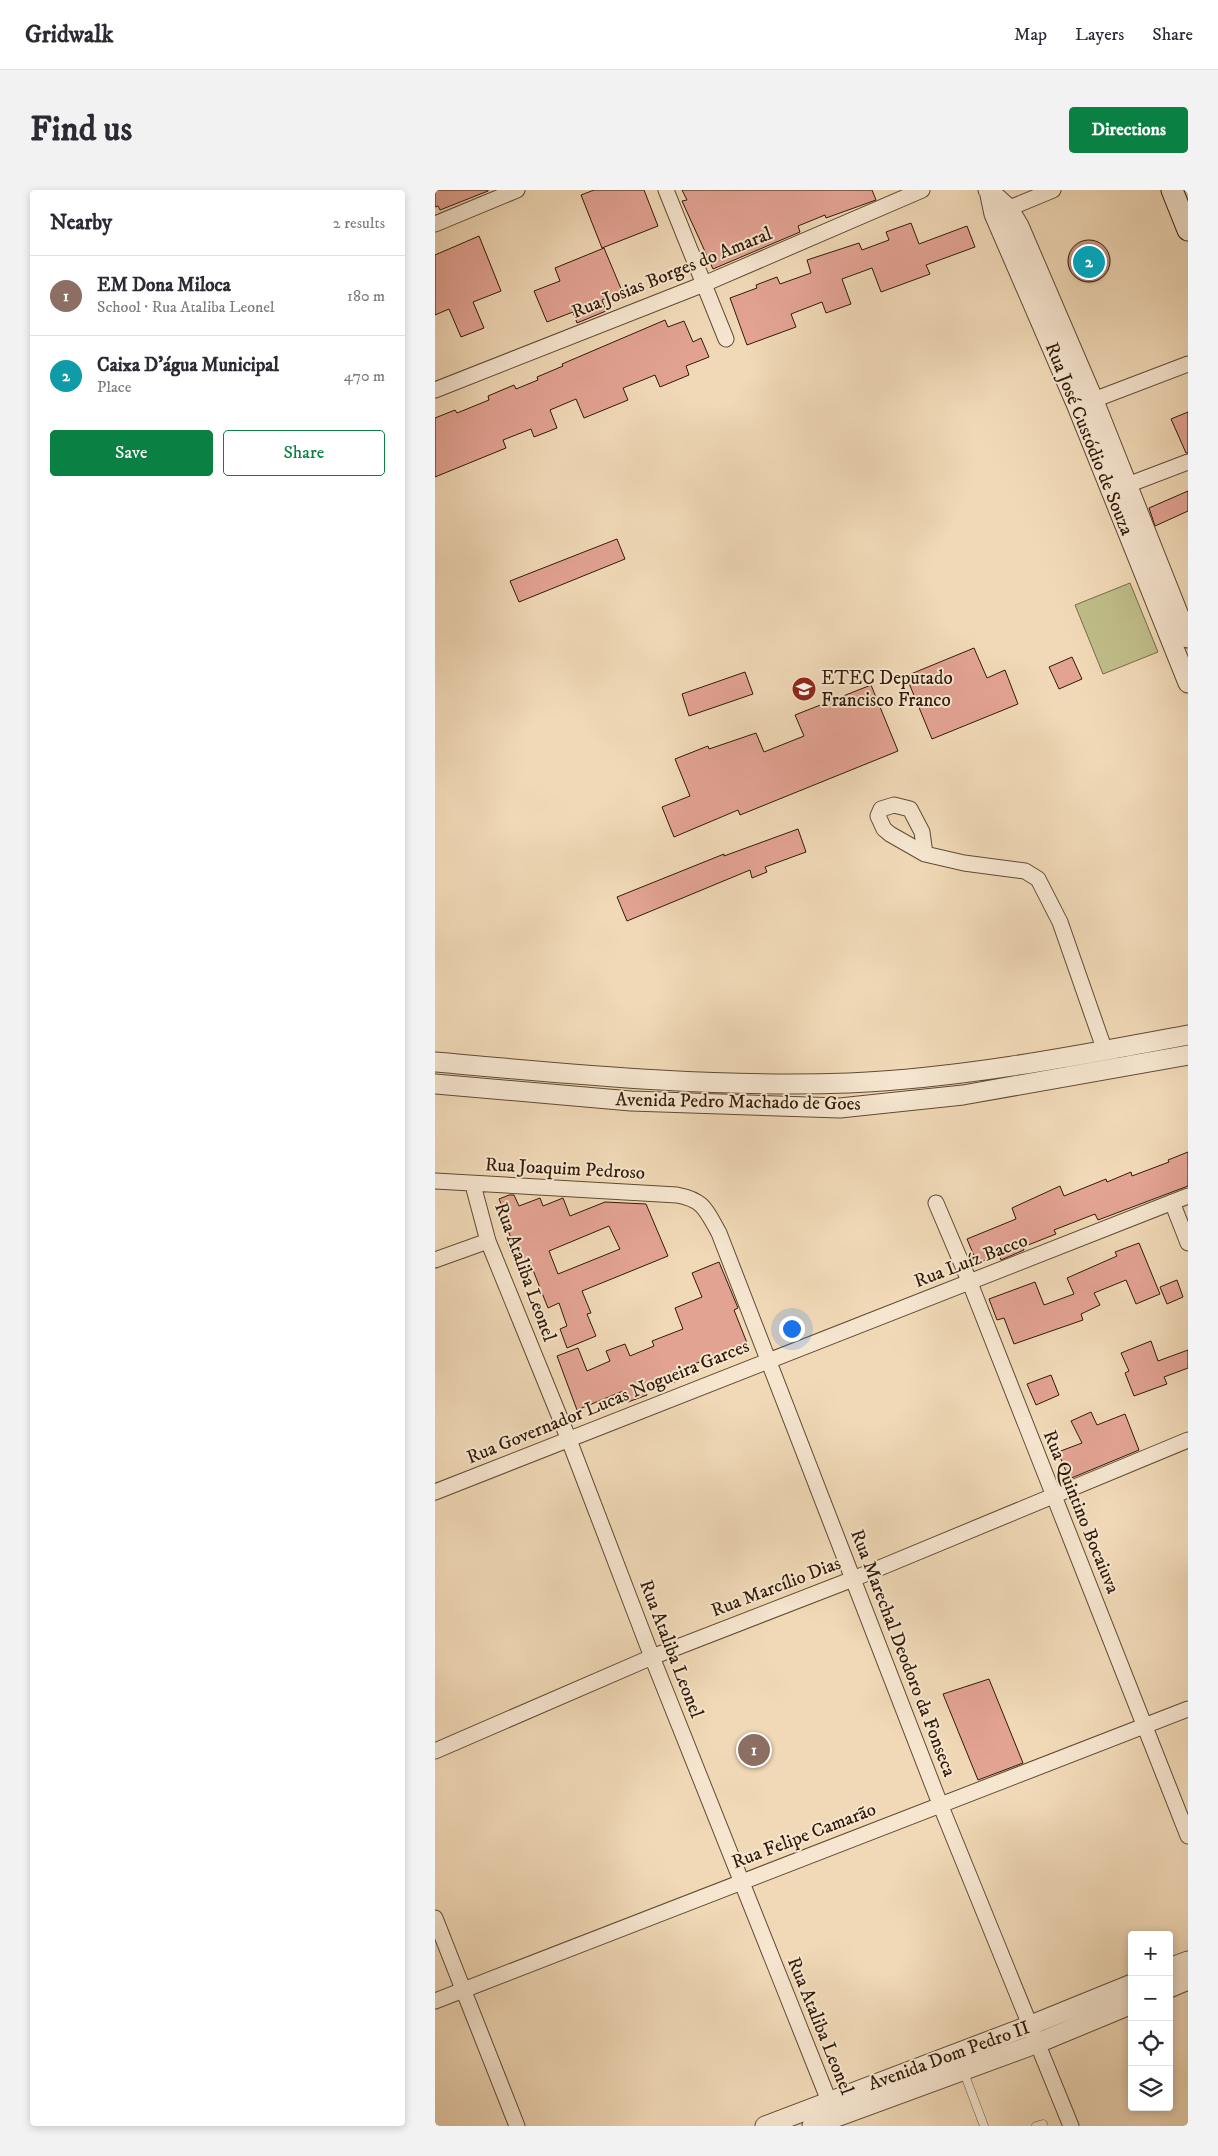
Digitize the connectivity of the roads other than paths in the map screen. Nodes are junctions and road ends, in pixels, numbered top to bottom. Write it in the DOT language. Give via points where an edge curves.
graph roads {
  1 [pos="517,190"];
  2 [pos="666,190"];
  3 [pos="922,190"];
  4 [pos="1053,190"];
  5 [pos="1172,190"];
  6 [pos="989,192"];
  7 [pos="1001,212"];
  8 [pos="435,224"];
  9 [pos="1188,230"];
  10 [pos="704,284"];
  11 [pos="726,339"];
  12 [pos="1188,364"];
  13 [pos="435,390"];
  14 [pos="1086,404"];
  15 [pos="1188,462"];
  16 [pos="1118,489"];
  17 [pos="1175,609"];
  18 [pos="1188,638"];
  19 [pos="1188,683"];
  20 [pos="925,854"];
  21 [pos="1188,1035"];
  22 [pos="1105,1051"];
  23 [pos="1188,1055"];
  24 [pos="435,1062"];
  25 [pos="435,1084"];
  26 [pos="435,1181"];
  27 [pos="473,1185"];
  28 [pos="1188,1196"];
  29 [pos="692,1198"];
  30 [pos="1172,1202"];
  31 [pos="936,1203"];
  32 [pos="488,1241"];
  33 [pos="1188,1243"];
  34 [pos="435,1260"];
  35 [pos="970,1283"];
  36 [pos="769,1361"];
  37 [pos="569,1440"];
  38 [pos="1188,1440"];
  39 [pos="435,1492"];
  40 [pos="1053,1498"];
  41 [pos="853,1579"];
  42 [pos="652,1657"];
  43 [pos="1188,1709"];
  44 [pos="1144,1727"];
  45 [pos="435,1751"];
  46 [pos="940,1804"];
  47 [pos="1188,1836"];
  48 [pos="742,1882"];
  49 [pos="435,1918"];
  50 [pos="1188,1960"];
  51 [pos="1173,1966"];
  52 [pos="1188,1980"];
  53 [pos="1128,1986"];
  54 [pos="1173,1986"];
  55 [pos="463,1989"];
  56 [pos="435,2001"];
  57 [pos="1128,2006"];
  58 [pos="1031,2025"];
  59 [pos="1038,2042"];
  60 [pos="963,2070"];
  61 [pos="834,2115"];
  62 [pos="517,2126"];
  63 [pos="765,2126"];
  64 [pos="813,2126"];
  65 [pos="984,2126"];
  66 [pos="1071,2126"];
  1 -- 8 [label="street"];
  2 -- 10 [label="street"];
  3 -- 10 [label="street, Rua Josias Borges do Amaral"];
  4 -- 7 [label="street"];
  5 -- 9 [label="main road"];
  6 -- 7 [label="street, Rua José Custódio de Souza"];
  7 -- 14 [label="street, Rua José Custódio de Souza"];
  10 -- 11 [label="street"];
  10 -- 13 [label="street, Rua Josias Borges do Amaral"];
  12 -- 14 [label="street"];
  14 -- 16 [label="street, Rua José Custódio de Souza"];
  15 -- 16 [label="street"];
  16 -- 17 [label="street, Rua José Custódio de Souza"];
  17 -- 18 [label="street, Rua José Custódio de Souza"];
  17 -- 19 [label="street, Rua José Custódio de Souza"];
  20 -- 22 [label="street" via="1025,871 1038,879 1061,922"];
  21 -- 22 [label="street, Avenida Pedro Machado de Goes"];
  22 -- 24 [label="street, Avenida Pedro Machado de Goes" via="951,1074 849,1083 647,1078"];
  23 -- 25 [label="street, Avenida Pedro Machado de Goes" via="963,1095 840,1108 631,1101"];
  26 -- 27 [label="street, Rua Joaquim Pedroso"];
  27 -- 29 [label="street, Rua Joaquim Pedroso"];
  27 -- 32 [label="street, Rua Ataliba Leonel"];
  28 -- 30 [label="street, Rua Luíz Bacco"];
  29 -- 36 [label="street, Rua Marechal Deodoro da Fonseca" via="707,1210 719,1233"];
  30 -- 33 [label="street"];
  30 -- 35 [label="street, Rua Luíz Bacco"];
  31 -- 35 [label="street, Rua Quintino Bocaiuva"];
  32 -- 34 [label="street"];
  32 -- 37 [label="street, Rua Ataliba Leonel"];
  35 -- 36 [label="street, Rua Luíz Bacco"];
  35 -- 40 [label="street, Rua Quintino Bocaiuva"];
  36 -- 37 [label="street, Rua Governador Lucas Nogueira Garces"];
  36 -- 41 [label="street, Rua Marechal Deodoro da Fonseca"];
  37 -- 39 [label="street, Rua Governador Lucas Nogueira Garces"];
  37 -- 42 [label="street, Rua Ataliba Leonel"];
  38 -- 40 [label="street, Rua Marcílio Dias"];
  40 -- 41 [label="street, Rua Marcílio Dias"];
  40 -- 44 [label="street, Rua Quintino Bocaiuva"];
  41 -- 42 [label="street, Rua Marcílio Dias"];
  41 -- 46 [label="street, Rua Marechal Deodoro da Fonseca"];
  42 -- 45 [label="street, Rua Marcílio Dias"];
  42 -- 48 [label="street, Rua Ataliba Leonel"];
  43 -- 44 [label="street, Rua Felipe Camarão"];
  44 -- 46 [label="street, Rua Felipe Camarão"];
  44 -- 47 [label="street, Rua Quintino Bocaiuva"];
  46 -- 48 [label="street, Rua Felipe Camarão"];
  46 -- 58 [label="street, Rua Marechal Deodoro da Fonseca"];
  48 -- 55 [label="street, Rua Felipe Camarão"];
  48 -- 61 [label="street, Rua Ataliba Leonel"];
  49 -- 55 [label="street"];
  50 -- 51 [label="street"];
  52 -- 54 [label="street"];
  53 -- 58 [label="street, Avenida Dom Pedro II"];
  55 -- 56 [label="street, Rua Felipe Camarão"];
  55 -- 62 [label="street"];
  57 -- 59 [label="street, Avenida Dom Pedro II"];
  58 -- 59 [label="street, Rua Marechal Deodoro da Fonseca"];
  58 -- 61 [label="street, Avenida Dom Pedro II"];
  59 -- 60 [label="street, Avenida Dom Pedro II"];
  59 -- 66 [label="street, Rua Marechal Deodoro da Fonseca"];
  60 -- 61 [label="street, Avenida Dom Pedro II"];
  60 -- 65 [label="lane"];
  61 -- 63 [label="street, Avenida Dom Pedro II"];
  61 -- 64 [label="street, Avenida Dom Pedro II"];
}
